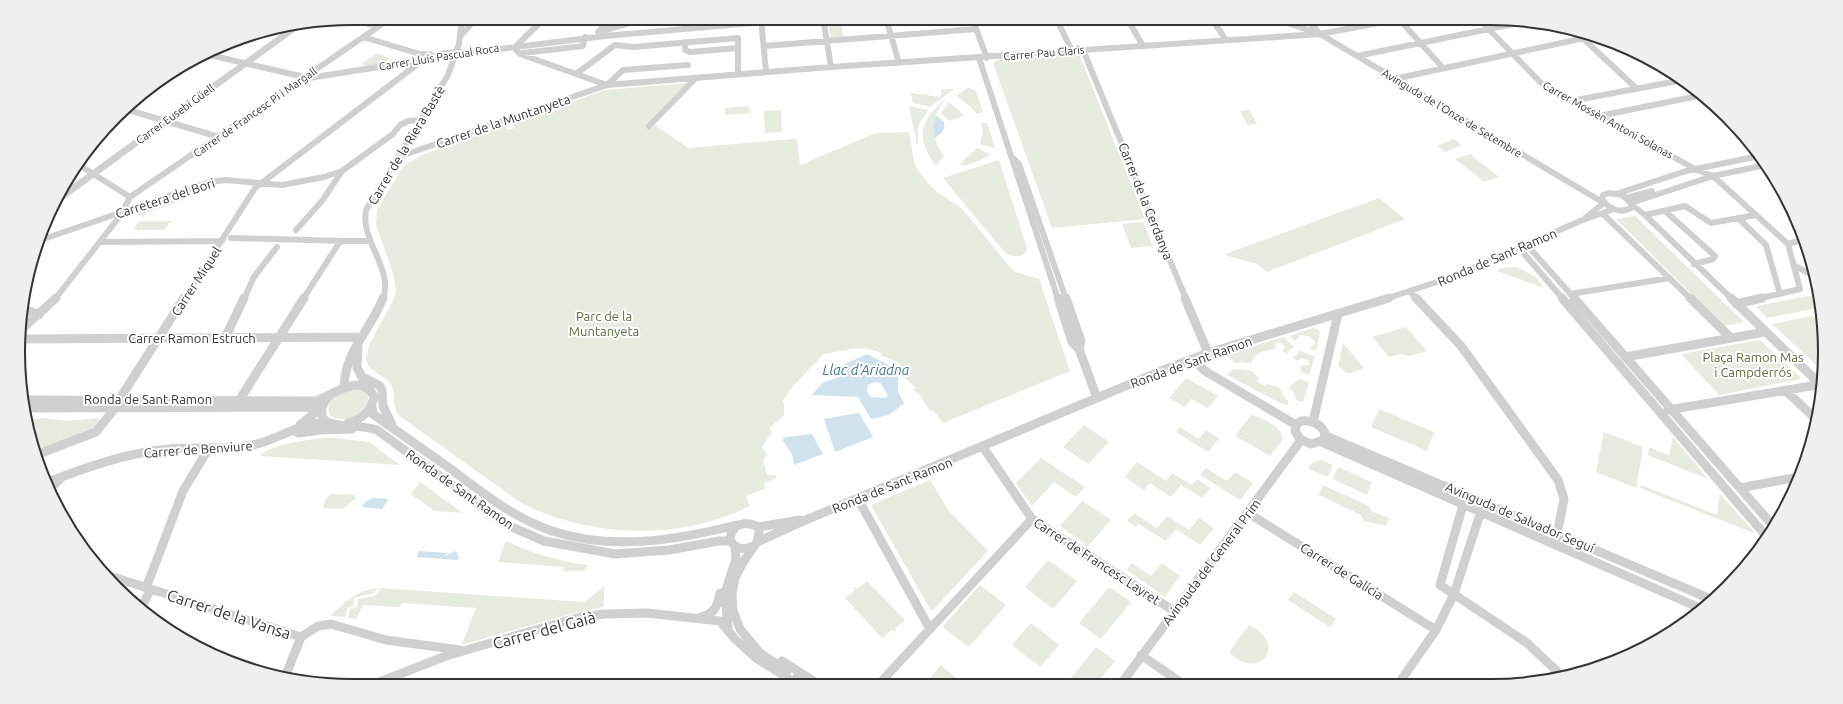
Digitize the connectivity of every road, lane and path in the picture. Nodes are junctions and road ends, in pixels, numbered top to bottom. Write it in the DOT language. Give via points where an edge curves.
graph roads {
  1 [pos="374,25"];
  2 [pos="461,25"];
  3 [pos="464,25"];
  4 [pos="470,25"];
  5 [pos="537,25"];
  6 [pos="606,25"];
  7 [pos="626,25"];
  8 [pos="703,25"];
  9 [pos="762,25"];
  10 [pos="824,25"];
  11 [pos="888,25"];
  12 [pos="975,25"];
  13 [pos="1060,25"];
  14 [pos="1131,25"];
  15 [pos="1216,25"];
  16 [pos="1293,25"];
  17 [pos="1312,25"];
  18 [pos="1366,25"];
  19 [pos="1407,25"];
  20 [pos="1485,25"];
  21 [pos="379,26"];
  22 [pos="1505,26"];
  23 [pos="976,29"];
  24 [pos="1489,29"];
  25 [pos="290,31"];
  26 [pos="597,34"];
  27 [pos="1320,34"];
  28 [pos="460,35"];
  29 [pos="890,36"];
  30 [pos="363,37"];
  31 [pos="585,37"];
  32 [pos="574,38"];
  33 [pos="1582,38"];
  34 [pos="1226,40"];
  35 [pos="827,41"];
  36 [pos="685,42"];
  37 [pos="1421,43"];
  38 [pos="516,45"];
  39 [pos="764,46"];
  40 [pos="1143,46"];
  41 [pos="738,48"];
  42 [pos="1072,50"];
  43 [pos="1083,50"];
  44 [pos="456,53"];
  45 [pos="1512,53"];
  46 [pos="520,54"];
  47 [pos="213,56"];
  48 [pos="1357,56"];
  49 [pos="421,58"];
  50 [pos="979,58"];
  51 [pos="987,58"];
  52 [pos="899,63"];
  53 [pos="244,64"];
  54 [pos="688,65"];
  55 [pos="831,67"];
  56 [pos="1443,68"];
  57 [pos="767,72"];
  58 [pos="576,74"];
  59 [pos="738,74"];
  60 [pos="305,77"];
  61 [pos="587,78"];
  62 [pos="696,78"];
  63 [pos="1394,79"];
  64 [pos="1675,81"];
  65 [pos="607,85"];
  66 [pos="1636,88"];
  67 [pos="580,94"];
  68 [pos="1695,97"];
  69 [pos="1571,101"];
  70 [pos="130,112"];
  71 [pos="1599,116"];
  72 [pos="421,120"];
  73 [pos="165,122"];
  74 [pos="649,126"];
  75 [pos="219,137"];
  76 [pos="398,157"];
  77 [pos="1753,157"];
  78 [pos="1760,166"];
  79 [pos="82,167"];
  80 [pos="1695,169"];
  81 [pos="342,171"];
  82 [pos="93,173"];
  83 [pos="1713,176"];
  84 [pos="260,183"];
  85 [pos="1674,187"];
  86 [pos="1633,188"];
  87 [pos="1655,190"];
  88 [pos="1584,192"];
  89 [pos="66,193"];
  90 [pos="1616,194"];
  91 [pos="1603,195"];
  92 [pos="130,197"];
  93 [pos="1604,203"];
  94 [pos="1629,204"];
  95 [pos="124,210"];
  96 [pos="1614,210"];
  97 [pos="1665,211"];
  98 [pos="1603,214"];
  99 [pos="1645,215"];
  100 [pos="1756,216"];
  101 [pos="1738,218"];
  102 [pos="1580,221"];
  103 [pos="296,230"];
  104 [pos="45,238"];
  105 [pos="231,238"];
  106 [pos="344,240"];
  107 [pos="222,241"];
  108 [pos="369,241"];
  109 [pos="1799,241"];
  110 [pos="100,242"];
  111 [pos="1788,244"];
  112 [pos="277,247"];
  113 [pos="1524,247"];
  114 [pos="1682,252"];
  115 [pos="1694,264"];
  116 [pos="1794,265"];
  117 [pos="1549,270"];
  118 [pos="1540,272"];
  119 [pos="1808,273"];
  120 [pos="1670,278"];
  121 [pos="1410,292"];
  122 [pos="1570,294"];
  123 [pos="1780,294"];
  124 [pos="1736,304"];
  125 [pos="28,310"];
  126 [pos="39,314"];
  127 [pos="1338,314"];
  128 [pos="27,325"];
  129 [pos="1765,332"];
  130 [pos="1607,335"];
  131 [pos="1594,337"];
  132 [pos="159,338"];
  133 [pos="225,338"];
  134 [pos="279,338"];
  135 [pos="1731,338"];
  136 [pos="26,339"];
  137 [pos="360,340"];
  138 [pos="1208,353"];
  139 [pos="1626,357"];
  140 [pos="1193,359"];
  141 [pos="361,376"];
  142 [pos="1816,380"];
  143 [pos="344,383"];
  144 [pos="1816,386"];
  145 [pos="369,388"];
  146 [pos="1786,390"];
  147 [pos="330,395"];
  148 [pos="1097,398"];
  149 [pos="240,399"];
  150 [pos="29,400"];
  151 [pos="295,403"];
  152 [pos="117,404"];
  153 [pos="321,407"];
  154 [pos="372,407"];
  155 [pos="30,408"];
  156 [pos="1657,409"];
  157 [pos="1672,410"];
  158 [pos="1812,415"];
  159 [pos="1313,422"];
  160 [pos="329,423"];
  161 [pos="343,425"];
  162 [pos="1296,425"];
  163 [pos="294,429"];
  164 [pos="394,429"];
  165 [pos="382,433"];
  166 [pos="282,436"];
  167 [pos="1323,439"];
  168 [pos="1301,440"];
  169 [pos="983,447"];
  170 [pos="209,448"];
  171 [pos="41,453"];
  172 [pos="62,476"];
  173 [pos="1793,478"];
  174 [pos="51,480"];
  175 [pos="54,485"];
  176 [pos="1740,488"];
  177 [pos="858,498"];
  178 [pos="1484,502"];
  179 [pos="1463,505"];
  180 [pos="1480,512"];
  181 [pos="1248,513"];
  182 [pos="808,519"];
  183 [pos="1032,519"];
  184 [pos="1770,522"];
  185 [pos="737,525"];
  186 [pos="758,527"];
  187 [pos="1558,533"];
  188 [pos="1764,533"];
  189 [pos="756,544"];
  190 [pos="1556,545"];
  191 [pos="734,548"];
  192 [pos="116,578"];
  193 [pos="148,589"];
  194 [pos="1454,594"];
  195 [pos="1708,597"];
  196 [pos="143,603"];
  197 [pos="1696,606"];
  198 [pos="1174,611"];
  199 [pos="692,618"];
  200 [pos="726,627"];
  201 [pos="930,629"];
  202 [pos="1436,630"];
  203 [pos="301,637"];
  204 [pos="754,644"];
  205 [pos="464,651"];
  206 [pos="1141,655"];
  207 [pos="1558,672"];
  208 [pos="287,673"];
  209 [pos="399,675"];
  210 [pos="388,679"];
  211 [pos="394,679"];
  212 [pos="793,679"];
  213 [pos="800,679"];
  214 [pos="810,679"];
  215 [pos="884,679"];
  216 [pos="1124,679"];
  217 [pos="1176,679"];
  218 [pos="1402,679"];
  1 -- 21 [label="street"];
  2 -- 28 [label="street, Carrer de la Riera Bastè"];
  3 -- 28 [label="street, Carrer de la Riera Bastè"];
  4 -- 28 [label="street"];
  5 -- 38 [label="street"];
  6 -- 26 [label="street"];
  7 -- 26 [label="street, Carrer Lluís Pascual Roca"];
  8 -- 26 [label="street"];
  9 -- 39 [label="street"];
  10 -- 35 [label="street"];
  11 -- 29 [label="street"];
  12 -- 23 [label="street"];
  13 -- 42 [label="street"];
  14 -- 40 [label="street"];
  15 -- 34 [label="street"];
  16 -- 27 [label="street"];
  17 -- 27 [label="street"];
  18 -- 27 [label="street, Carrer Pau Claris"];
  19 -- 37 [label="street"];
  20 -- 24 [label="street, Carrer Mossèn Antoni Solanas"];
  21 -- 30 [label="street, Carrer de Francesc Pi i Margall"];
  22 -- 24 [label="street"];
  23 -- 29 [label="street"];
  23 -- 51 [label="street"];
  24 -- 37 [label="street"];
  24 -- 45 [label="street, Carrer Mossèn Antoni Solanas"];
  25 -- 53 [label="street, Carrer Eusebi Güell"];
  26 -- 31 [label="street, Carrer Lluís Pascual Roca"];
  26 -- 32 [label="street, Carrer Lluís Pascual Roca"];
  27 -- 34 [label="street, Carrer Pau Claris"];
  27 -- 48 [label="street, Avinguda de l'Onze de Setembre"];
  28 -- 44 [label="street, Carrer de la Riera Bastè"];
  29 -- 35 [label="street"];
  29 -- 52 [label="street"];
  30 -- 49 [label="street"];
  30 -- 60 [label="street, Carrer de Francesc Pi i Margall"];
  31 -- 32 [label="street, Carrer Lluís Pascual Roca"];
  31 -- 46 [label="street" via="585,45 580,47"];
  32 -- 38 [label="street, Carrer Lluís Pascual Roca"];
  33 -- 45 [label="street"];
  33 -- 66 [label="street"];
  34 -- 40 [label="street, Carrer Pau Claris"];
  35 -- 39 [label="street"];
  35 -- 55 [label="street"];
  36 -- 41 [label="street" via="685,50 690,52"];
  36 -- 41 [label="street" via="738,38"];
  36 -- 58 [label="street" via="615,45"];
  37 -- 48 [label="street"];
  37 -- 56 [label="street"];
  38 -- 44 [label="street, Carrer Lluís Pascual Roca"];
  38 -- 46 [label="street" via="516,50"];
  39 -- 57 [label="street"];
  40 -- 43 [label="street, Carrer Pau Claris"];
  41 -- 59 [label="street"];
  42 -- 43 [label="street, Carrer Pau Claris"];
  42 -- 51 [label="street, Carrer Pau Claris"];
  43 -- 138 [label="street, Carrer de la Cerdanya"];
  44 -- 49 [label="street, Carrer Lluís Pascual Roca"];
  44 -- 72 [label="street, Carrer de la Riera Bastè" via="448,75"];
  45 -- 56 [label="street"];
  45 -- 69 [label="street, Carrer Mossèn Antoni Solanas" via="1541,83"];
  46 -- 58 [label="street"];
  47 -- 53 [label="street"];
  48 -- 63 [label="street, Avinguda de l'Onze de Setembre"];
  49 -- 60 [label="street, Carrer Lluís Pascual Roca"];
  49 -- 84 [label="street, Carrer Miquel"];
  50 -- 51 [label="street, Carrer Pau Claris"];
  50 -- 52 [label="street, Carrer Pau Claris"];
  50 -- 148 [label="street" via="1072,342 1079,349"];
  52 -- 55 [label="street, Carrer Pau Claris"];
  53 -- 60 [label="street"];
  53 -- 73 [label="street, Carrer Eusebi Güell"];
  54 -- 65 [label="street" via="623,70"];
  55 -- 57 [label="street, Carrer Pau Claris"];
  56 -- 63 [label="street"];
  57 -- 59 [label="street, Carrer Pau Claris"];
  58 -- 61 [label="street"];
  59 -- 62 [label="street, Carrer Pau Claris"];
  60 -- 75 [label="street, Carrer de Francesc Pi i Margall"];
  61 -- 65 [label="street"];
  61 -- 67 [label="street" via="587,88"];
  62 -- 65 [label="street, Carrer Pau Claris"];
  62 -- 74 [label="street"];
  63 -- 88 [label="street, Avinguda de l'Onze de Setembre"];
  64 -- 66 [label="street"];
  65 -- 67 [label="street, Carrer de la Muntanyeta"];
  66 -- 69 [label="street"];
  67 -- 76 [label="street, Carrer de la Muntanyeta"];
  68 -- 71 [label="street"];
  69 -- 71 [label="street, Carrer Mossèn Antoni Solanas"];
  70 -- 73 [label="street"];
  71 -- 80 [label="street, Carrer Mossèn Antoni Solanas"];
  72 -- 76 [label="street, Carrer de la Riera Bastè"];
  72 -- 81 [label="street" via="408,121 400,125 393,134"];
  73 -- 75 [label="street"];
  73 -- 82 [label="street, Carrer Eusebi Güell"];
  75 -- 92 [label="street, Carrer de Francesc Pi i Margall"];
  76 -- 108 [label="street, Carrer de la Riera Bastè" via="366,210 364,220"];
  77 -- 80 [label="street, Ronda de Sant Ramon"];
  78 -- 83 [label="street, Ronda de Sant Ramon"];
  79 -- 82 [label="street"];
  80 -- 83 [label="street, Carrer Mossèn Antoni Solanas"];
  80 -- 86 [label="street, Ronda de Sant Ramon"];
  81 -- 84 [label="street, Carretera del Bori" via="287,184"];
  81 -- 103 [label="street" via="322,201"];
  82 -- 89 [label="street, Carrer Eusebi Güell"];
  82 -- 92 [label="street"];
  83 -- 85 [label="street, Ronda de Sant Ramon"];
  83 -- 100 [label="street"];
  84 -- 95 [label="street, Carretera del Bori" via="215,181"];
  84 -- 107 [label="street, Carrer Miquel"];
  85 -- 87 [label="street, Ronda de Sant Ramon"];
  85 -- 94 [label="street, Ronda de Sant Ramon"];
  86 -- 87 [label="street, Ronda de Sant Ramon"];
  86 -- 90 [label="street, Ronda de Sant Ramon"];
  87 -- 94 [label="street, Ronda de Sant Ramon"];
  88 -- 91 [label="street, Avinguda de l'Onze de Setembre"];
  88 -- 93 [label="street, Avinguda de l'Onze de Setembre"];
  90 -- 91 [label="street, Ronda de Sant Ramon"];
  90 -- 94 [label="street, Ronda de Sant Ramon"];
  91 -- 93 [label="street"];
  92 -- 95 [label="street"];
  93 -- 96 [label="street"];
  93 -- 102 [label="street, Ronda de Sant Ramon"];
  94 -- 96 [label="street, Ronda de Sant Ramon"];
  94 -- 99 [label="street"];
  94 -- 114 [label="street" via="1637,215"];
  95 -- 104 [label="street, Carretera del Bori"];
  95 -- 110 [label="street"];
  96 -- 98 [label="street, Ronda de Sant Ramon"];
  97 -- 99 [label="street"];
  97 -- 101 [label="street" via="1685,206 1711,223"];
  97 -- 115 [label="street" via="1715,256"];
  98 -- 102 [label="street, Ronda de Sant Ramon"];
  98 -- 120 [label="street"];
  99 -- 114 [label="street"];
  100 -- 101 [label="street"];
  100 -- 111 [label="street"];
  101 -- 123 [label="street" via="1766,245"];
  102 -- 113 [label="street, Ronda de Sant Ramon"];
  105 -- 106 [label="street"];
  106 -- 108 [label="street"];
  106 -- 134 [label="street" via="339,243"];
  107 -- 110 [label="street"];
  107 -- 132 [label="street, Carrer Miquel"];
  108 -- 137 [label="street, Carrer de la Riera Bastè" via="383,277 385,293"];
  109 -- 111 [label="street"];
  110 -- 126 [label="street" via="51,304"];
  111 -- 116 [label="street"];
  112 -- 133 [label="street" via="254,277"];
  113 -- 117 [label="street"];
  113 -- 118 [label="street"];
  113 -- 121 [label="street, Ronda de Sant Ramon"];
  114 -- 115 [label="street"];
  115 -- 124 [label="street"];
  116 -- 119 [label="street"];
  116 -- 123 [label="street" via="1800,289"];
  117 -- 118 [label="street"];
  117 -- 122 [label="street"];
  118 -- 131 [label="street"];
  120 -- 122 [label="street"];
  120 -- 135 [label="street"];
  121 -- 127 [label="street, Ronda de Sant Ramon"];
  121 -- 187 [label="street" via="1461,346 1558,480 1564,499"];
  122 -- 130 [label="street"];
  123 -- 124 [label="street"];
  124 -- 129 [label="street"];
  125 -- 126 [label="street"];
  126 -- 128 [label="street"];
  127 -- 138 [label="street, Ronda de Sant Ramon"];
  127 -- 159 [label="street"];
  129 -- 135 [label="street"];
  129 -- 142 [label="street"];
  130 -- 131 [label="street"];
  130 -- 139 [label="street"];
  131 -- 156 [label="street"];
  132 -- 133 [label="street, Carrer Ramon Estruch"];
  132 -- 136 [label="street, Carrer Ramon Estruch"];
  132 -- 152 [label="street, Carrer Miquel"];
  133 -- 134 [label="street, Carrer Ramon Estruch"];
  134 -- 137 [label="street, Carrer Ramon Estruch"];
  134 -- 149 [label="street"];
  135 -- 139 [label="street"];
  137 -- 141 [label="street, Carrer de la Riera Bastè" via="357,368"];
  137 -- 143 [label="street, Carrer de la Riera Bastè" via="349,356"];
  138 -- 140 [label="street, Ronda de Sant Ramon"];
  139 -- 157 [label="street"];
  140 -- 148 [label="street, Ronda de Sant Ramon"];
  140 -- 162 [label="street" via="1204,371"];
  141 -- 145 [label="street, Carrer de la Riera Bastè"];
  141 -- 164 [label="street, Ronda de Sant Ramon" via="380,386 387,419"];
  143 -- 145 [label="street, Ronda de Sant Ramon"];
  143 -- 147 [label="street, Ronda de Sant Ramon"];
  143 -- 151 [label="street, Ronda de Sant Ramon"];
  144 -- 146 [label="street"];
  145 -- 154 [label="street" via="374,396"];
  146 -- 157 [label="street"];
  146 -- 158 [label="street"];
  147 -- 151 [label="street, Ronda de Sant Ramon" via="316,401"];
  147 -- 153 [label="street, Ronda de Sant Ramon"];
  148 -- 169 [label="street, Ronda de Sant Ramon"];
  149 -- 151 [label="street, Ronda de Sant Ramon"];
  149 -- 152 [label="street, Ronda de Sant Ramon"];
  150 -- 152 [label="street, Ronda de Sant Ramon"];
  151 -- 152 [label="street, Ronda de Sant Ramon"];
  151 -- 153 [label="street, Ronda de Sant Ramon"];
  151 -- 163 [label="street" via="302,414 302,419"];
  152 -- 155 [label="street, Ronda de Sant Ramon"];
  152 -- 171 [label="street, Carrer Miquel" via="96,432"];
  153 -- 160 [label="street" via="322,417"];
  153 -- 163 [label="street, Carrer de Benviure"];
  154 -- 161 [label="street" via="360,418"];
  154 -- 164 [label="street, Ronda de Sant Ramon" via="373,414"];
  156 -- 157 [label="street"];
  156 -- 188 [label="street"];
  157 -- 176 [label="street"];
  159 -- 162 [label="street" via="1301,421"];
  159 -- 167 [label="street" via="1323,429"];
  160 -- 161 [label="street, Ronda de Sant Ramon"];
  160 -- 166 [label="street, Carrer de Benviure" via="312,423"];
  161 -- 165 [label="street, Ronda de Sant Ramon" via="370,426"];
  162 -- 168 [label="street" via="1296,434"];
  163 -- 166 [label="street, Carrer de Benviure"];
  164 -- 185 [label="street, Ronda de Sant Ramon" via="509,512 549,530 585,538 630,543 674,540"];
  165 -- 166 [label="street, Ronda de Sant Ramon" via="363,429 321,430"];
  165 -- 191 [label="street, Ronda de Sant Ramon" via="507,525 531,536 559,545 615,554 669,550 719,541"];
  166 -- 170 [label="street, Carrer de Benviure" via="244,447"];
  167 -- 168 [label="street" via="1316,444"];
  167 -- 178 [label="street, Avinguda de Salvador Seguí"];
  167 -- 179 [label="street, Avinguda de Salvador Seguí"];
  168 -- 181 [label="street, Avinguda del General Prim"];
  169 -- 177 [label="street, Ronda de Sant Ramon"];
  169 -- 183 [label="street, Carrer de Francesc Layret"];
  170 -- 172 [label="street, Carrer de Benviure" via="183,447 137,454"];
  170 -- 193 [label="street" via="183,491"];
  172 -- 174 [label="street, Carrer de Benviure"];
  172 -- 175 [label="street"];
  173 -- 176 [label="street"];
  176 -- 184 [label="street"];
  177 -- 182 [label="street, Ronda de Sant Ramon"];
  177 -- 201 [label="street"];
  178 -- 180 [label="street"];
  178 -- 187 [label="street, Avinguda de Salvador Seguí"];
  179 -- 180 [label="street, Avinguda de Salvador Seguí"];
  179 -- 194 [label="street" via="1440,585"];
  180 -- 190 [label="street, Avinguda de Salvador Seguí"];
  180 -- 194 [label="street"];
  181 -- 198 [label="street, Avinguda del General Prim"];
  181 -- 202 [label="street, Carrer de Galícia"];
  182 -- 186 [label="street, Ronda de Sant Ramon"];
  182 -- 189 [label="street, Ronda de Sant Ramon"];
  183 -- 198 [label="street, Carrer de Francesc Layret"];
  183 -- 201 [label="street"];
  185 -- 186 [label="street, Ronda de Sant Ramon" via="746,522"];
  185 -- 191 [label="street" via="731,531"];
  186 -- 189 [label="street" via="760,534"];
  187 -- 190 [label="street"];
  187 -- 195 [label="street, Avinguda de Salvador Seguí"];
  189 -- 191 [label="street, Ronda de Sant Ramon" via="743,550"];
  189 -- 204 [label="street" via="739,568 732,597 738,626"];
  190 -- 197 [label="street, Avinguda de Salvador Seguí"];
  191 -- 199 [label="street" via="723,580 719,603 704,616"];
  191 -- 200 [label="street" via="726,592"];
  192 -- 193 [label="street, Carrer de la Vansa"];
  193 -- 196 [label="street"];
  193 -- 203 [label="street, Carrer de la Vansa"];
  194 -- 202 [label="street"];
  194 -- 207 [label="street" via="1527,643"];
  198 -- 206 [label="street, Avinguda del General Prim"];
  199 -- 200 [label="street, Carrer del Gaià" via="717,620"];
  199 -- 205 [label="street, Carrer del Gaià" via="647,613 599,615"];
  200 -- 212 [label="street" via="756,658"];
  201 -- 215 [label="street"];
  202 -- 218 [label="street"];
  203 -- 205 [label="street, Carrer de la Vansa" via="318,626 331,624 386,640"];
  203 -- 208 [label="street"];
  204 -- 213 [label="street" via="762,656"];
  204 -- 214 [label="street"];
  205 -- 209 [label="street, Carrer del Gaià"];
  206 -- 216 [label="street, Avinguda del General Prim"];
  206 -- 217 [label="street"];
  209 -- 210 [label="street, Carrer del Gaià"];
  209 -- 211 [label="street"];
}
